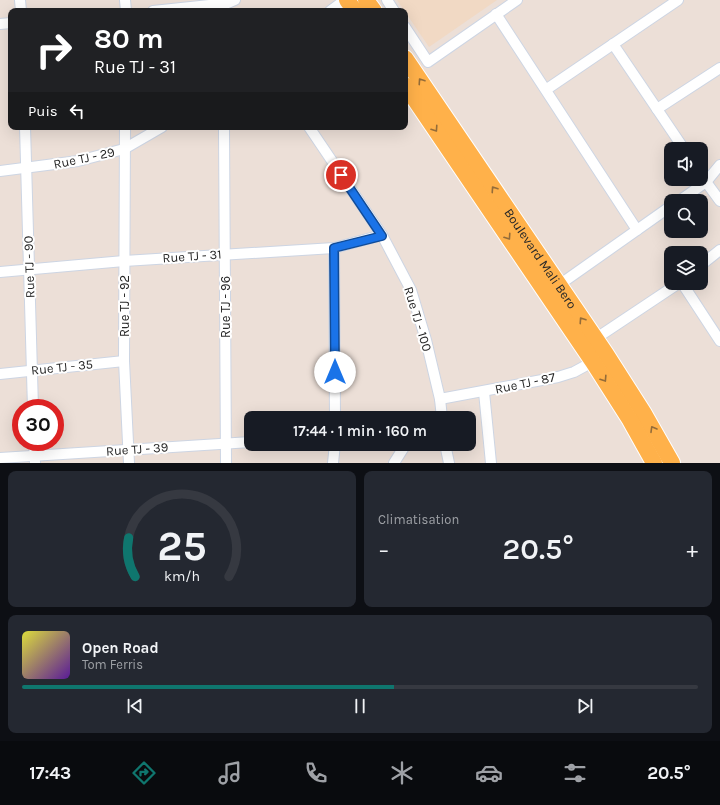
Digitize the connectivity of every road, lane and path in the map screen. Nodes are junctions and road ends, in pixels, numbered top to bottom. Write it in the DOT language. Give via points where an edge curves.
graph roads {
  1 [pos="346,0"];
  2 [pos="517,0"];
  3 [pos="678,0"];
  4 [pos="232,5"];
  5 [pos="192,8"];
  6 [pos="334,8"];
  7 [pos="353,8"];
  8 [pos="496,14"];
  9 [pos="408,32"];
  10 [pos="613,44"];
  11 [pos="408,62"];
  12 [pos="720,68"];
  13 [pos="408,89"];
  14 [pos="547,89"];
  15 [pos="657,109"];
  16 [pos="25,130"];
  17 [pos="125,130"];
  18 [pos="157,130"];
  19 [pos="224,130"];
  20 [pos="311,130"];
  21 [pos="679,142"];
  22 [pos="124,149"];
  23 [pos="720,165"];
  24 [pos="26,169"];
  25 [pos="0,172"];
  26 [pos="708,174"];
  27 [pos="708,185"];
  28 [pos="695,186"];
  29 [pos="686,194"];
  30 [pos="720,202"];
  31 [pos="664,211"];
  32 [pos="637,230"];
  33 [pos="382,236"];
  34 [pos="334,248"];
  35 [pos="720,250"];
  36 [pos="225,254"];
  37 [pos="708,259"];
  38 [pos="124,261"];
  39 [pos="29,269"];
  40 [pos="0,272"];
  41 [pos="559,285"];
  42 [pos="668,290"];
  43 [pos="687,290"];
  44 [pos="595,339"];
  45 [pos="720,341"];
  46 [pos="599,358"];
  47 [pos="124,361"];
  48 [pos="32,370"];
  49 [pos="0,374"];
  50 [pos="484,392"];
  51 [pos="33,399"];
  52 [pos="440,399"];
  53 [pos="335,411"];
  54 [pos="441,411"];
  55 [pos="244,443"];
  56 [pos="226,444"];
  57 [pos="128,450"];
  58 [pos="334,451"];
  59 [pos="402,451"];
  60 [pos="446,451"];
  61 [pos="0,458"];
  62 [pos="35,459"];
  63 [pos="129,463"];
  64 [pos="226,463"];
  65 [pos="333,463"];
  66 [pos="394,463"];
  67 [pos="449,463"];
  68 [pos="491,463"];
  69 [pos="654,463"];
  70 [pos="672,463"];
  1 -- 6 [label="street"];
  1 -- 7 [label="main road"];
  2 -- 8 [label="street"];
  3 -- 10 [label="street"];
  4 -- 5 [label="street"];
  8 -- 9 [label="street" via="428,62"];
  8 -- 14 [label="street"];
  10 -- 14 [label="street"];
  10 -- 15 [label="street"];
  41 -- 11 [label="main road, Boulevard Mali Bero, one-way"];
  12 -- 15 [label="street"];
  13 -- 46 [label="main road, Boulevard Mali Bero, one-way"];
  14 -- 32 [label="street"];
  15 -- 21 [label="street"];
  16 -- 24 [label="street, Rue TJ - 90"];
  17 -- 22 [label="street, Rue TJ - 92"];
  18 -- 22 [label="street, Rue TJ - 29"];
  19 -- 36 [label="street, Rue TJ - 96"];
  20 -- 33 [label="street, Rue TJ - 100"];
  22 -- 24 [label="street, Rue TJ - 29" via="78,161"];
  22 -- 38 [label="street, Rue TJ - 92"];
  23 -- 26 [label="street"];
  24 -- 25 [label="street, Rue TJ - 29"];
  24 -- 39 [label="street, Rue TJ - 90"];
  27 -- 30 [label="street"];
  28 -- 29 [label="street"];
  31 -- 32 [label="street"];
  32 -- 41 [label="street"];
  33 -- 34 [label="street, Rue TJ - 31"];
  33 -- 52 [label="street, Rue TJ - 100" via="416,302"];
  34 -- 36 [label="street, Rue TJ - 31"];
  34 -- 53 [label="street"];
  35 -- 37 [label="street"];
  36 -- 38 [label="street, Rue TJ - 31"];
  36 -- 56 [label="street, Rue TJ - 96"];
  38 -- 39 [label="street, Rue TJ - 31"];
  38 -- 47 [label="street, Rue TJ - 92"];
  39 -- 40 [label="street, Rue TJ - 31"];
  39 -- 48 [label="street, Rue TJ - 90"];
  44 -- 41 [label="main road, Boulevard Mali Bero, one-way"];
  42 -- 44 [label="street"];
  43 -- 45 [label="street"];
  44 -- 46 [label="main road, Boulevard Mali Bero"];
  46 -- 50 [label="street, Rue TJ - 87" via="574,372 558,377"];
  46 -- 69 [label="main road, Boulevard Mali Bero, one-way"];
  70 -- 46 [label="main road, Boulevard Mali Bero, one-way" via="643,412"];
  47 -- 48 [label="street, Rue TJ - 35"];
  47 -- 57 [label="street, Rue TJ - 92"];
  48 -- 49 [label="street, Rue TJ - 35"];
  48 -- 51 [label="street, Rue TJ - 90"];
  50 -- 52 [label="street, Rue TJ - 87"];
  50 -- 68 [label="street"];
  52 -- 54 [label="street, Rue TJ - 100"];
  55 -- 56 [label="street, Rue TJ - 39"];
  56 -- 57 [label="street, Rue TJ - 39"];
  56 -- 64 [label="street, Rue TJ - 96"];
  57 -- 62 [label="street, Rue TJ - 39"];
  57 -- 63 [label="street, Rue TJ - 92"];
  58 -- 65 [label="street"];
  59 -- 66 [label="street"];
  60 -- 67 [label="street"];
  61 -- 62 [label="street, Rue TJ - 39"];
}
